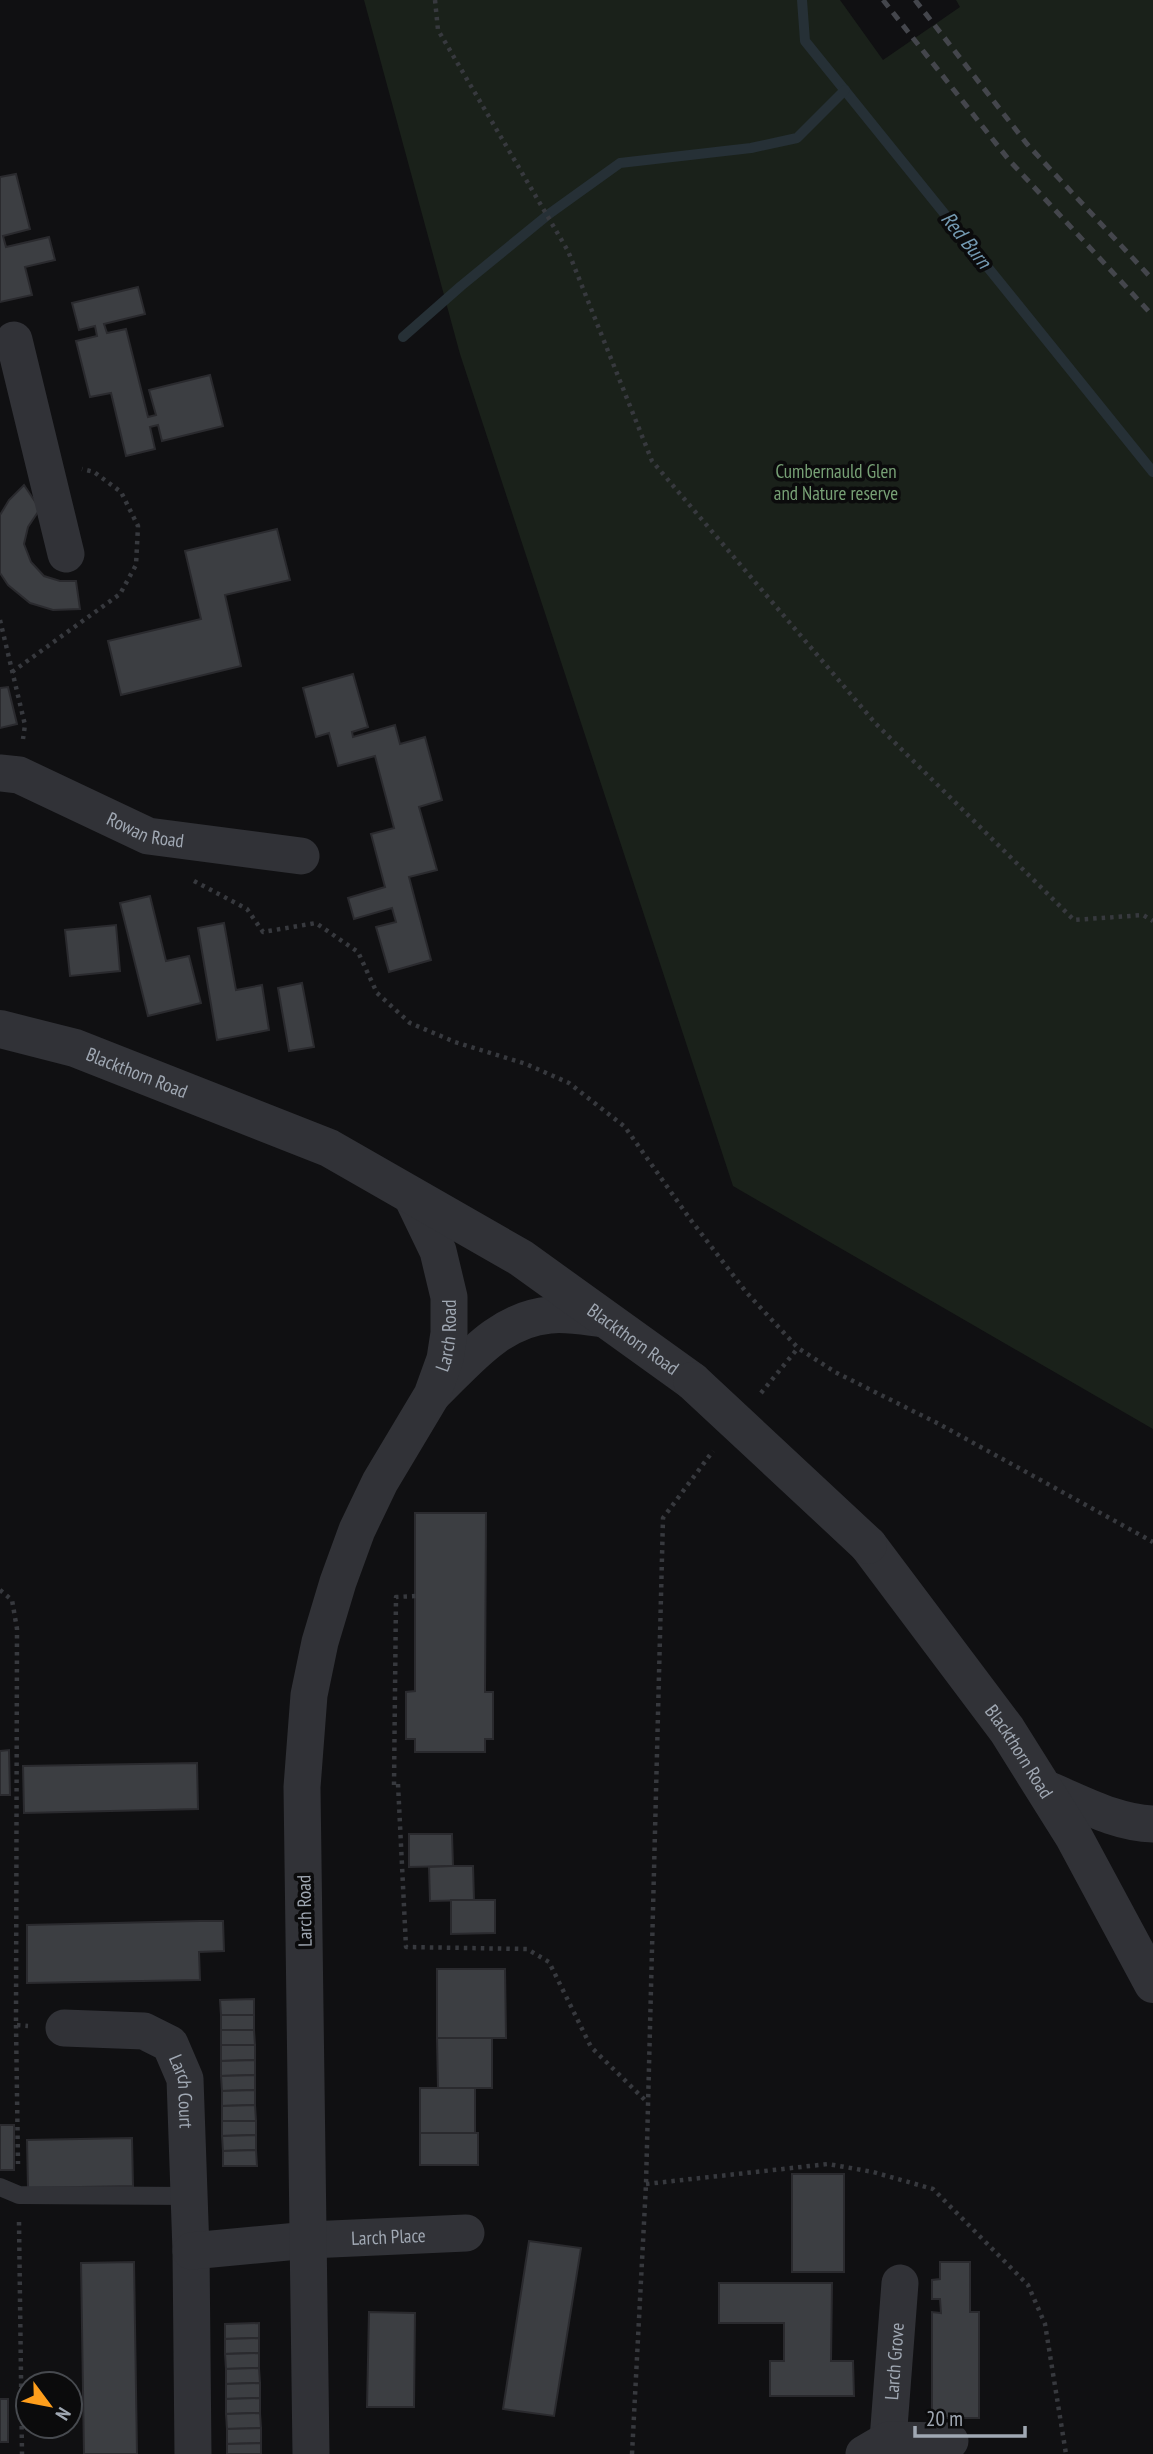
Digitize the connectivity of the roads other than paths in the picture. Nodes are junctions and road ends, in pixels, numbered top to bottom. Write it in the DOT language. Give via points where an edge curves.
graph roads {
  1 [pos="14,340"];
  2 [pos="15,417"];
  3 [pos="66,554"];
  4 [pos="9,774"];
  5 [pos="300,856"];
  6 [pos="0,1029"];
  7 [pos="411,1195"];
  8 [pos="605,1319"];
  9 [pos="432,1395"];
  10 [pos="1044,1788"];
  11 [pos="1153,1824"];
  12 [pos="1153,1984"];
  13 [pos="64,2028"];
  14 [pos="0,2187"];
  15 [pos="189,2196"];
  16 [pos="466,2233"];
  17 [pos="309,2240"];
  18 [pos="191,2251"];
  19 [pos="900,2283"];
  20 [pos="950,2441"];
  21 [pos="876,2447"];
  22 [pos="193,2454"];
  23 [pos="311,2454"];
  1 -- 2 [label="street"];
  2 -- 3 [label="street"];
  4 -- 5 [label="street, Rowan Road" via="148,836"];
  6 -- 7 [label="street, Blackthorn Road" via="75,1048 330,1148"];
  7 -- 8 [label="street, Blackthorn Road" via="521,1258"];
  7 -- 9 [label="street, Larch Road" via="438,1251 449,1297 445,1359"];
  8 -- 9 [label="street, Larch Road" via="554,1314 513,1324 487,1341"];
  8 -- 10 [label="street, Blackthorn Road, bridge" via="692,1381 868,1545 1007,1730"];
  9 -- 17 [label="street, Larch Road" via="357,1530 320,1642 309,1695 302,1787"];
  10 -- 11 [label="street" via="1119,1818"];
  10 -- 12 [label="street, Blackthorn Road"];
  13 -- 15 [label="street, Larch Court" via="144,2031 170,2044 184,2079"];
  14 -- 15 [label="lane" via="19,2195"];
  15 -- 18 [label="street, Larch Court"];
  16 -- 17 [label="street, Larch Place"];
  17 -- 18 [label="street"];
  17 -- 23 [label="street, Larch Road"];
  18 -- 22 [label="street, Larch Court"];
  19 -- 21 [label="street, Larch Grove"];
  20 -- 21 [label="street, Larch Grove"];
}
